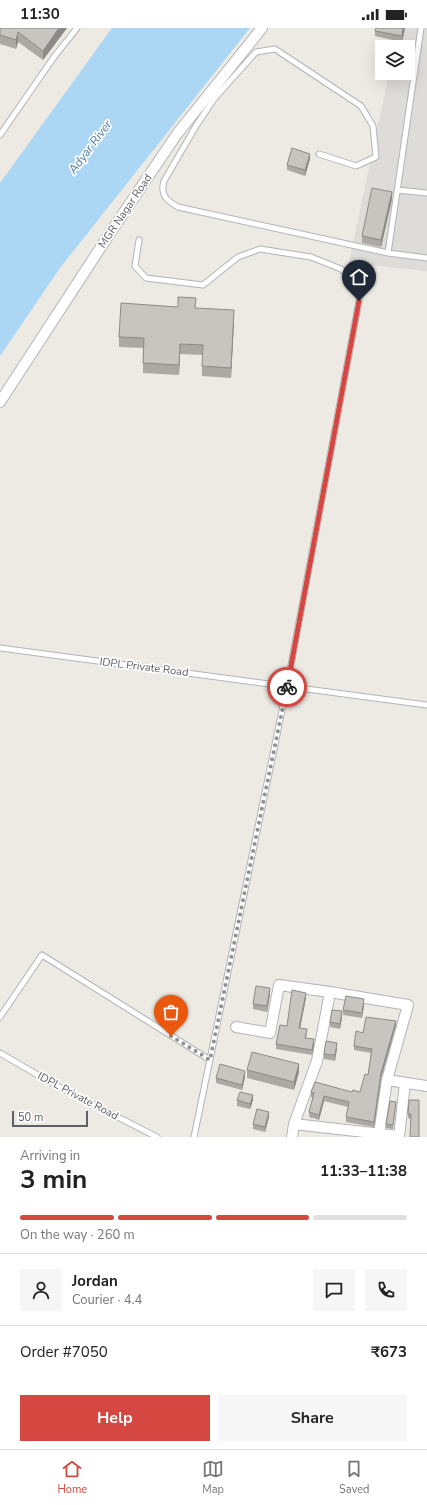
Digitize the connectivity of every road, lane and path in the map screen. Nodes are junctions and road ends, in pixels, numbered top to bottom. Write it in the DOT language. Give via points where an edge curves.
graph roads {
  1 [pos="77,28"];
  2 [pos="262,28"];
  3 [pos="421,28"];
  4 [pos="0,135"];
  5 [pos="319,154"];
  6 [pos="397,190"];
  7 [pos="427,193"];
  8 [pos="139,240"];
  9 [pos="388,253"];
  10 [pos="427,258"];
  11 [pos="0,402"];
  12 [pos="0,648"];
  13 [pos="287,686"];
  14 [pos="427,705"];
  15 [pos="330,992"];
  16 [pos="0,1017"];
  17 [pos="236,1027"];
  18 [pos="0,1053"];
  19 [pos="210,1060"];
  20 [pos="387,1080"];
  21 [pos="405,1083"];
  22 [pos="427,1086"];
  23 [pos="294,1124"];
  24 [pos="379,1134"];
  25 [pos="399,1136"];
  26 [pos="157,1137"];
  27 [pos="194,1137"];
  28 [pos="292,1137"];
  1 -- 4 [label="lane"];
  2 -- 11 [label="street, MGR Nagar Road" via="177,134"];
  3 -- 6 [label="lane"];
  5 -- 9 [label="lane" via="356,166 376,157 373,126 361,106 275,49 256,52 214,98 164,181 162,190 165,198 178,207"];
  6 -- 7 [label="lane"];
  6 -- 9 [label="lane"];
  8 -- 13 [label="lane" via="135,266 146,278 203,285 238,257 260,249 311,257 340,269 362,285"];
  9 -- 10 [label="lane"];
  12 -- 13 [label="lane, IDPL Private Road"];
  13 -- 14 [label="lane, IDPL Private Road"];
  13 -- 19 [label="lane"];
  15 -- 17 [label="street" via="279,985 270,1033"];
  15 -- 20 [label="street" via="408,1005"];
  15 -- 23 [label="street" via="317,1061"];
  16 -- 19 [label="lane" via="42,954"];
  18 -- 26 [label="lane, IDPL Private Road" via="55,1085"];
  19 -- 27 [label="lane"];
  20 -- 21 [label="street"];
  20 -- 24 [label="street"];
  21 -- 22 [label="street"];
  21 -- 25 [label="street"];
  23 -- 24 [label="street"];
  23 -- 28 [label="street"];
  24 -- 25 [label="street"];
}
